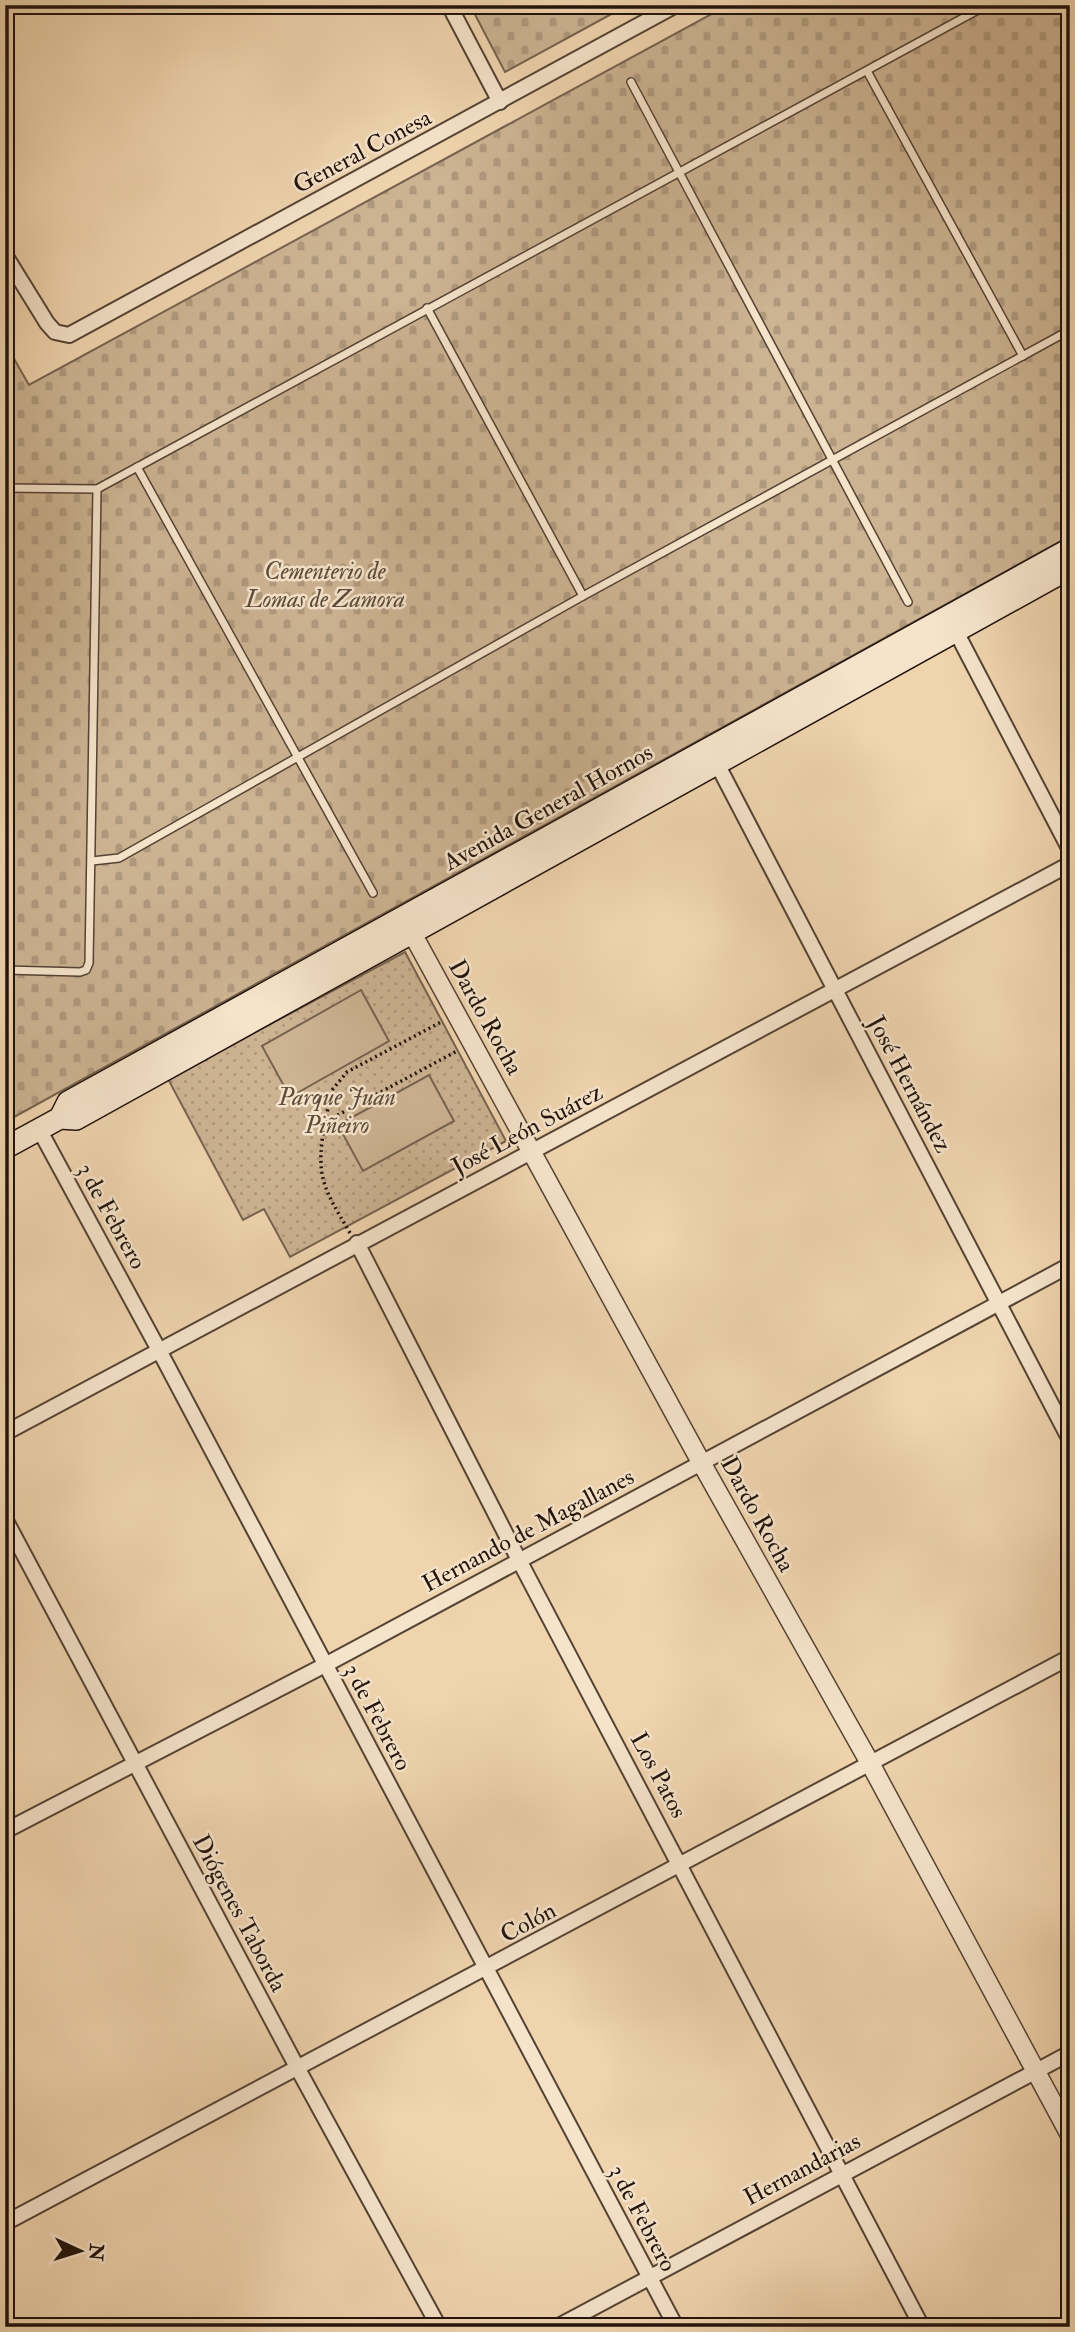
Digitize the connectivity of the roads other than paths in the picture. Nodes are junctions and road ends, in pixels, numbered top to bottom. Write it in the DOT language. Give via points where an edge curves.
graph roads {
  1 [pos="449,5"];
  2 [pos="676,5"];
  3 [pos="987,5"];
  4 [pos="867,71"];
  5 [pos="631,82"];
  6 [pos="500,102"];
  7 [pos="678,174"];
  8 [pos="5,255"];
  9 [pos="428,308"];
  10 [pos="1070,330"];
  11 [pos="1023,356"];
  12 [pos="834,459"];
  13 [pos="137,467"];
  14 [pos="5,488"];
  15 [pos="97,489"];
  16 [pos="1070,550"];
  17 [pos="1070,568"];
  18 [pos="583,596"];
  19 [pos="908,602"];
  20 [pos="952,624"];
  21 [pos="713,755"];
  22 [pos="296,757"];
  23 [pos="1070,850"];
  24 [pos="92,861"];
  25 [pos="1070,864"];
  26 [pos="373,893"];
  27 [pos="407,925"];
  28 [pos="5,970"];
  29 [pos="836,991"];
  30 [pos="39,1129"];
  31 [pos="5,1148"];
  32 [pos="533,1152"];
  33 [pos="357,1243"];
  34 [pos="1070,1265"];
  35 [pos="999,1304"];
  36 [pos="160,1352"];
  37 [pos="5,1433"];
  38 [pos="1070,1440"];
  39 [pos="702,1464"];
  40 [pos="5,1519"];
  41 [pos="519,1560"];
  42 [pos="1070,1657"];
  43 [pos="325,1665"];
  44 [pos="135,1764"];
  45 [pos="871,1765"];
  46 [pos="5,1831"];
  47 [pos="681,1866"];
  48 [pos="485,1970"];
  49 [pos="1070,2053"];
  50 [pos="298,2069"];
  51 [pos="1035,2072"];
  52 [pos="1070,2135"];
  53 [pos="840,2173"];
  54 [pos="5,2223"];
  55 [pos="649,2277"];
  56 [pos="439,2327"];
  57 [pos="557,2327"];
  58 [pos="676,2327"];
  59 [pos="922,2327"];
  1 -- 6 [label="street"];
  2 -- 6 [label="street, General Conesa"];
  3 -- 4 [label="lane"];
  4 -- 7 [label="lane"];
  4 -- 11 [label="lane"];
  5 -- 7 [label="lane"];
  6 -- 8 [label="street, General Conesa" via="69,335 55,332 47,323"];
  7 -- 9 [label="lane"];
  7 -- 12 [label="lane"];
  9 -- 13 [label="lane"];
  9 -- 18 [label="lane"];
  10 -- 11 [label="lane"];
  11 -- 12 [label="lane"];
  12 -- 18 [label="lane"];
  12 -- 19 [label="lane"];
  13 -- 15 [label="lane"];
  13 -- 22 [label="lane"];
  14 -- 15 [label="lane"];
  15 -- 24 [label="lane"];
  16 -- 20 [label="main road, Avenida General Hornos"];
  17 -- 20 [label="main road, Avenida General Hornos"];
  18 -- 22 [label="lane"];
  20 -- 21 [label="main road, Avenida General Hornos"];
  20 -- 23 [label="street"];
  21 -- 27 [label="main road, Avenida General Hornos"];
  21 -- 29 [label="street, José Hernández"];
  22 -- 24 [label="lane" via="119,858"];
  22 -- 26 [label="lane"];
  24 -- 28 [label="lane" via="86,970"];
  25 -- 29 [label="street, José León Suárez"];
  27 -- 30 [label="main road, Avenida General Hornos" via="76,1119 60,1118"];
  27 -- 32 [label="street, Dardo Rocha"];
  29 -- 32 [label="street, José León Suárez"];
  29 -- 35 [label="street, José Hernández"];
  30 -- 31 [label="main road, Avenida General Hornos"];
  30 -- 36 [label="street, 3 de Febrero"];
  32 -- 33 [label="street, José León Suárez"];
  32 -- 39 [label="street, Dardo Rocha"];
  33 -- 36 [label="street, José León Suárez"];
  33 -- 41 [label="street, Los Patos"];
  34 -- 35 [label="street, Hernando de Magallanes"];
  35 -- 38 [label="street, José Hernández"];
  35 -- 39 [label="street, Hernando de Magallanes"];
  36 -- 37 [label="street, José León Suárez"];
  36 -- 43 [label="street, 3 de Febrero"];
  39 -- 41 [label="street, Hernando de Magallanes"];
  39 -- 45 [label="street, Dardo Rocha"];
  40 -- 44 [label="street, Diógenes Taborda"];
  41 -- 43 [label="street, Hernando de Magallanes"];
  41 -- 47 [label="street, Los Patos"];
  42 -- 45 [label="street, Colón"];
  43 -- 44 [label="street, Hernando de Magallanes"];
  43 -- 48 [label="street, 3 de Febrero"];
  44 -- 46 [label="street, Hernando de Magallanes"];
  44 -- 50 [label="street, Diógenes Taborda"];
  45 -- 47 [label="street, Colón"];
  45 -- 51 [label="street, Dardo Rocha"];
  47 -- 48 [label="street, Colón"];
  47 -- 53 [label="street, Los Patos"];
  48 -- 50 [label="street, Colón"];
  48 -- 55 [label="street, 3 de Febrero"];
  49 -- 51 [label="street, Hernandarias"];
  50 -- 54 [label="street, Colón"];
  50 -- 56 [label="street, Diógenes Taborda"];
  51 -- 52 [label="street, Dardo Rocha"];
  51 -- 53 [label="street, Hernandarias"];
  53 -- 55 [label="street, Hernandarias"];
  53 -- 59 [label="street, Los Patos"];
  55 -- 57 [label="street, Hernandarias"];
  55 -- 58 [label="street, 3 de Febrero"];
}
